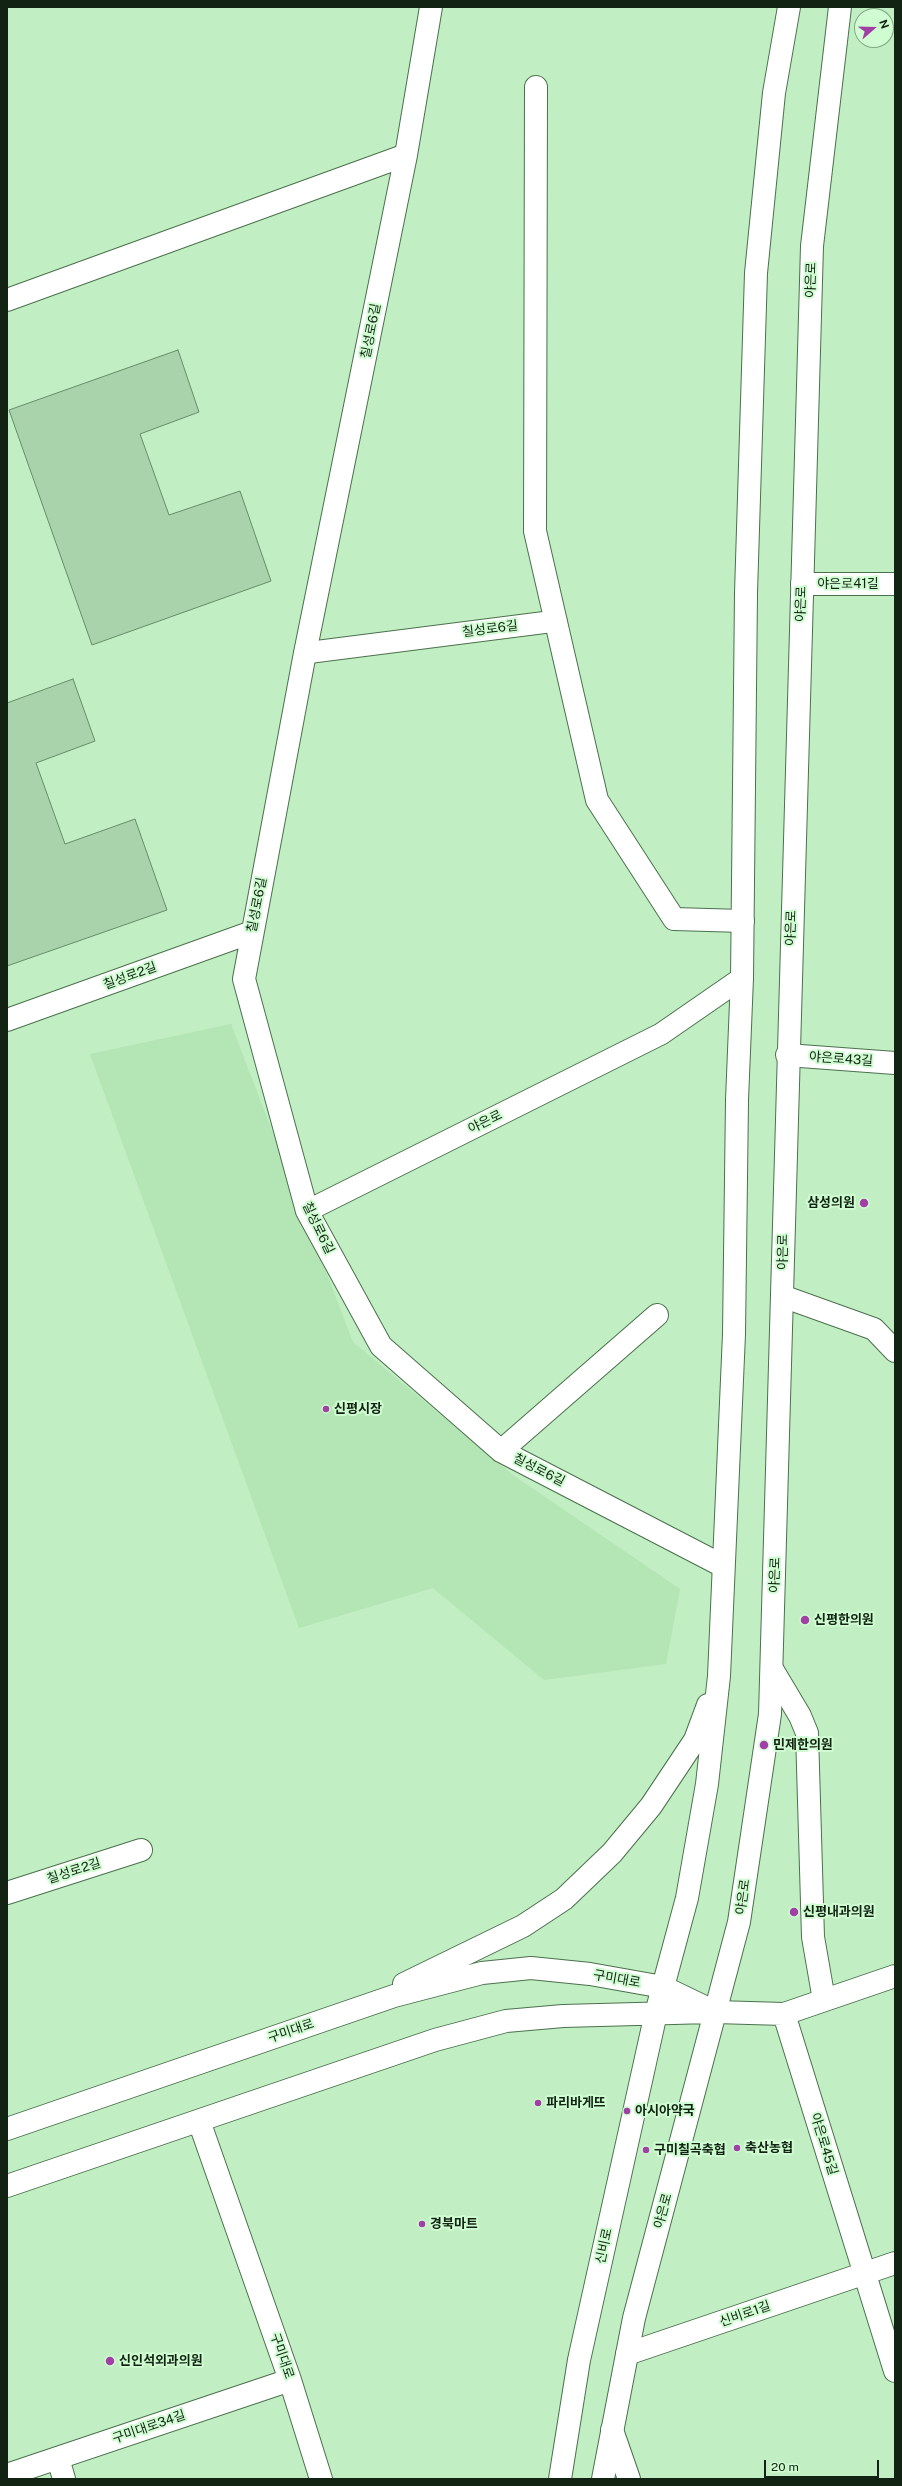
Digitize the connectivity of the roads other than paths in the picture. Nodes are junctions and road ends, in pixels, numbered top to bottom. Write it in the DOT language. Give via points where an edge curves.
graph roads {
  1 [pos="431,7"];
  2 [pos="789,7"];
  3 [pos="840,7"];
  4 [pos="536,87"];
  5 [pos="406,155"];
  6 [pos="7,300"];
  7 [pos="802,584"];
  8 [pos="895,584"];
  9 [pos="556,621"];
  10 [pos="305,653"];
  11 [pos="743,921"];
  12 [pos="252,932"];
  13 [pos="742,978"];
  14 [pos="7,1020"];
  15 [pos="787,1056"];
  16 [pos="895,1062"];
  17 [pos="307,1210"];
  18 [pos="782,1296"];
  19 [pos="657,1315"];
  20 [pos="895,1351"];
  21 [pos="501,1451"];
  22 [pos="723,1566"];
  23 [pos="772,1669"];
  24 [pos="719,1676"];
  25 [pos="141,1850"];
  26 [pos="7,1893"];
  27 [pos="895,1976"];
  28 [pos="663,1987"];
  29 [pos="824,2000"];
  30 [pos="346,2012"];
  31 [pos="716,2012"];
  32 [pos="656,2014"];
  33 [pos="784,2014"];
  34 [pos="199,2120"];
  35 [pos="7,2129"];
  36 [pos="7,2186"];
  37 [pos="895,2263"];
  38 [pos="864,2273"];
  39 [pos="627,2354"];
  40 [pos="895,2371"];
  41 [pos="290,2380"];
  42 [pos="612,2430"];
  43 [pos="58,2458"];
  44 [pos="7,2475"];
  45 [pos="64,2479"];
  46 [pos="322,2479"];
  47 [pos="560,2479"];
  48 [pos="602,2479"];
  49 [pos="629,2479"];
  1 -- 5 [label="street, 칠성로6길"];
  2 -- 11 [label="street" via="774,93 756,273 746,592"];
  3 -- 7 [label="street, 야은로" via="812,246"];
  4 -- 9 [label="street" via="535,531"];
  5 -- 6 [label="street"];
  5 -- 10 [label="street, 칠성로6길"];
  7 -- 8 [label="street, 야은로41길"];
  7 -- 15 [label="street, 야은로"];
  9 -- 10 [label="lane, 칠성로6길"];
  9 -- 11 [label="street" via="597,800 674,919"];
  10 -- 12 [label="street, 칠성로6길"];
  11 -- 13 [label="street"];
  12 -- 14 [label="street, 칠성로2길"];
  12 -- 17 [label="street, 칠성로6길" via="244,979"];
  13 -- 17 [label="lane, 야은로" via="661,1034"];
  13 -- 22 [label="street" via="737,1100 734,1334"];
  15 -- 16 [label="street, 야은로43길"];
  15 -- 18 [label="street, 야은로"];
  17 -- 21 [label="street, 칠성로6길" via="380,1346"];
  18 -- 20 [label="street" via="874,1329"];
  18 -- 23 [label="street, 야은로"];
  19 -- 21 [label="street"];
  21 -- 22 [label="street, 칠성로6길"];
  22 -- 24 [label="street"];
  23 -- 29 [label="street" via="800,1716 807,1733 813,1937"];
  23 -- 31 [label="street, 야은로" via="770,1714 740,1922"];
  24 -- 28 [label="street" via="707,1784 687,1898"];
  24 -- 30 [label="street" via="695,1740 651,1806 612,1853 564,1900 523,1926"];
  25 -- 26 [label="street, 칠성로2길"];
  27 -- 29 [label="street"];
  28 -- 30 [label="street, 구미대로" via="590,1974 531,1968 482,1974 394,1996"];
  28 -- 31 [label="street, 구미대로"];
  28 -- 32 [label="street"];
  29 -- 33 [label="street"];
  30 -- 35 [label="street, 구미대로"];
  31 -- 32 [label="street"];
  31 -- 33 [label="street"];
  31 -- 39 [label="street, 야은로" via="634,2318"];
  32 -- 34 [label="street" via="563,2016 506,2021 435,2040"];
  32 -- 47 [label="street, 신비로" via="579,2360"];
  33 -- 38 [label="street, 야은로45길"];
  34 -- 36 [label="street"];
  34 -- 41 [label="street, 구미대로"];
  37 -- 38 [label="street, 신비로1길"];
  38 -- 39 [label="street, 신비로1길"];
  38 -- 40 [label="street"];
  39 -- 42 [label="street, 야은로"];
  41 -- 43 [label="street, 구미대로34길"];
  41 -- 46 [label="street, 구미대로"];
  42 -- 48 [label="street, 야은로"];
  42 -- 49 [label="street"];
  43 -- 44 [label="street, 구미대로34길"];
  43 -- 45 [label="street"];
}
